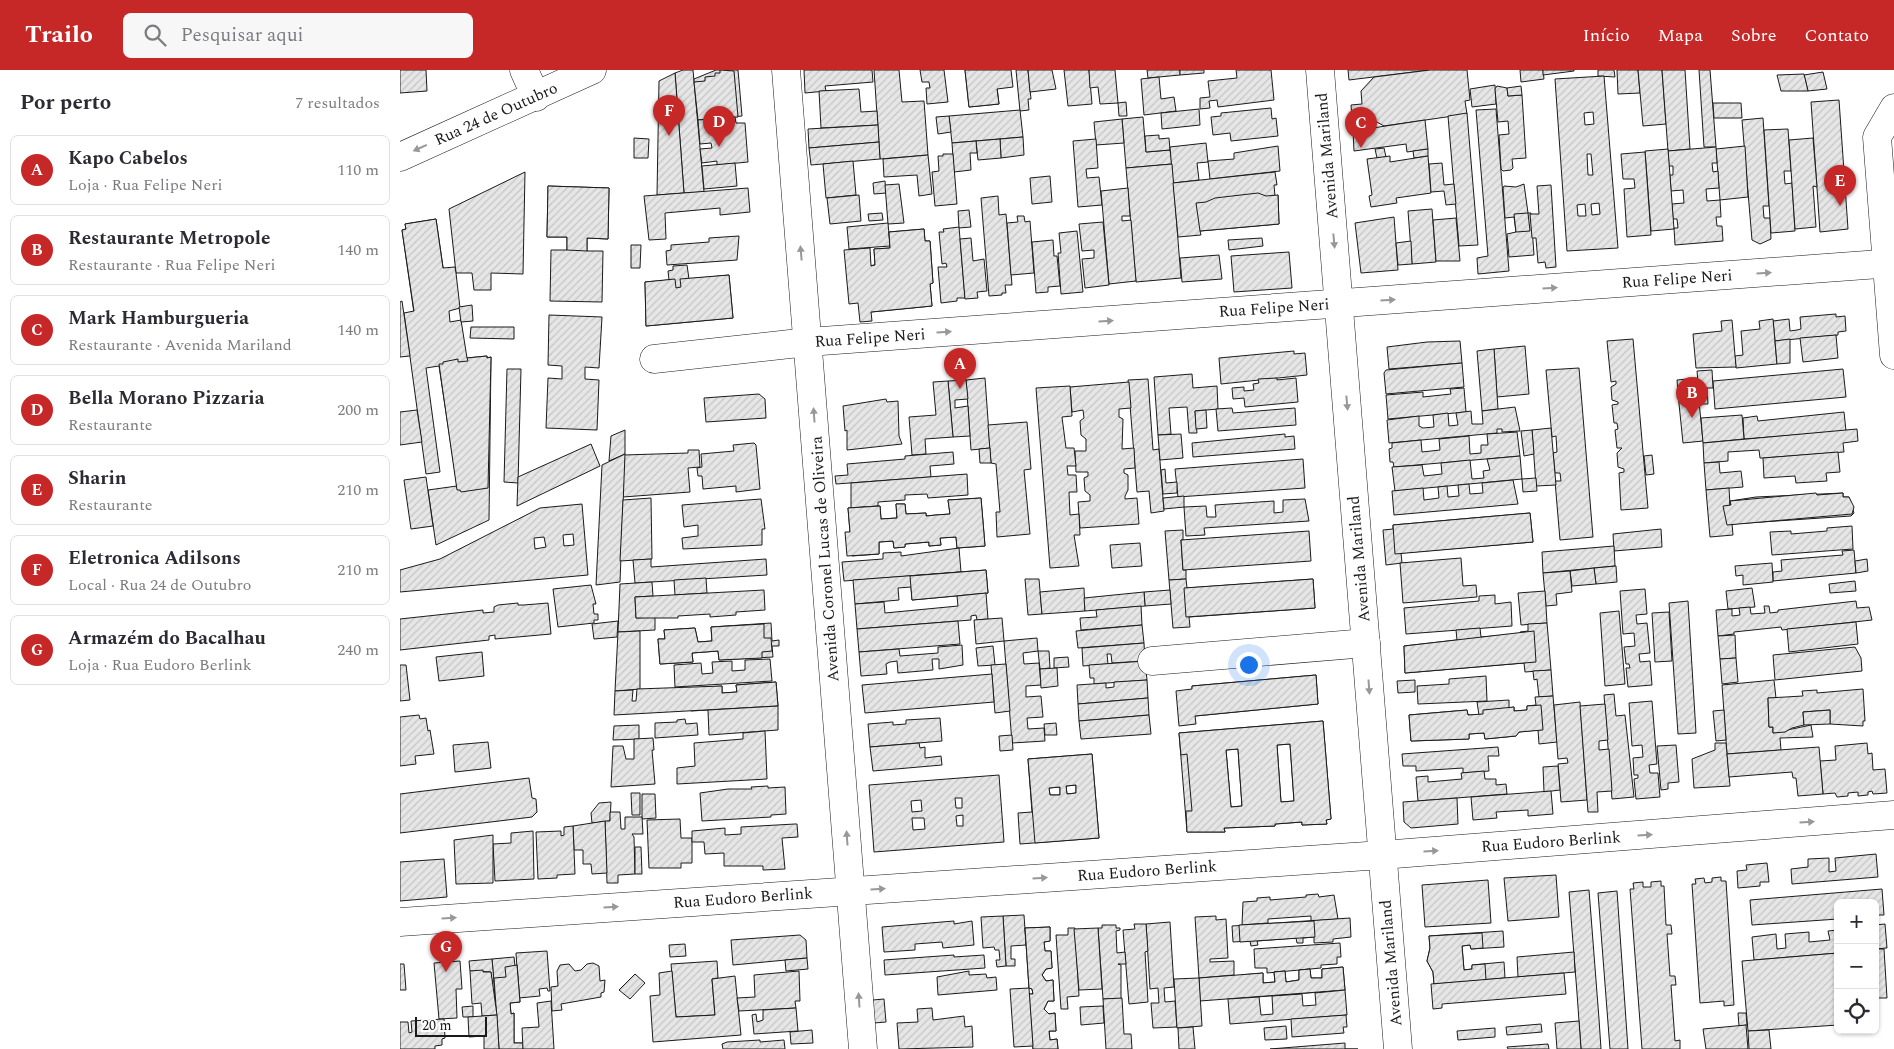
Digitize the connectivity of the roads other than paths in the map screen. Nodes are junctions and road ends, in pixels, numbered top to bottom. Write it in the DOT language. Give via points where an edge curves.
graph roads {
  1 [pos="524,70"];
  2 [pos="592,70"];
  3 [pos="786,70"];
  4 [pos="1320,70"];
  5 [pos="536,97"];
  6 [pos="1894,108"];
  7 [pos="400,157"];
  8 [pos="1890,264"];
  9 [pos="1339,304"];
  10 [pos="808,342"];
  11 [pos="1894,355"];
  12 [pos="654,359"];
  13 [pos="1366,644"];
  14 [pos="1152,662"];
  15 [pos="1894,816"];
  16 [pos="1382,855"];
  17 [pos="851,891"];
  18 [pos="400,922"];
  19 [pos="863,1049"];
  20 [pos="1398,1049"];
  1 -- 5 [label="street"];
  2 -- 5 [label="street, Rua 24 de Outubro"];
  10 -- 3 [label="street, Avenida Coronel Lucas de Oliveira, one-way"];
  4 -- 9 [label="street, Avenida Mariland, one-way"];
  5 -- 7 [label="street, Rua 24 de Outubro, one-way"];
  6 -- 8 [label="street" via="1877,137"];
  9 -- 8 [label="street, Rua Felipe Neri, one-way"];
  8 -- 11 [label="street"];
  10 -- 9 [label="street, Rua Felipe Neri, one-way"];
  9 -- 13 [label="street, Avenida Mariland, one-way"];
  10 -- 12 [label="street, Rua Felipe Neri"];
  17 -- 10 [label="street, Avenida Coronel Lucas de Oliveira, one-way"];
  13 -- 14 [label="street"];
  13 -- 16 [label="street, Avenida Mariland, one-way"];
  16 -- 15 [label="street, Rua Eudoro Berlink, one-way"];
  17 -- 16 [label="street, Rua Eudoro Berlink, one-way"];
  16 -- 20 [label="street, Avenida Mariland"];
  18 -- 17 [label="street, Rua Eudoro Berlink, one-way"];
  19 -- 17 [label="street, Avenida Coronel Lucas de Oliveira, one-way"];
}
